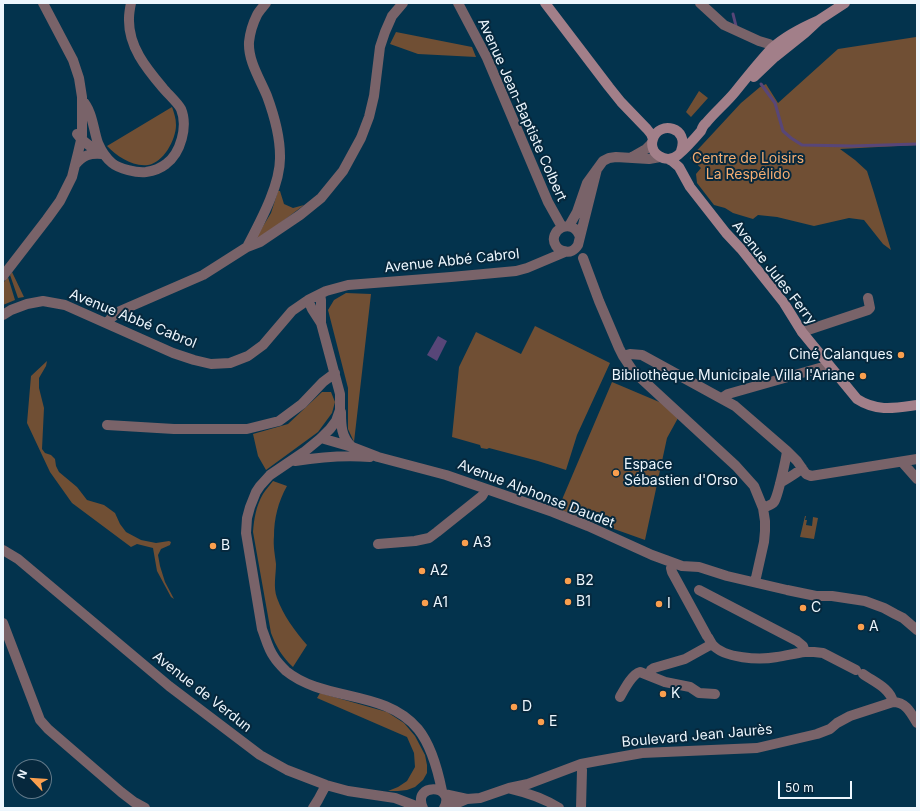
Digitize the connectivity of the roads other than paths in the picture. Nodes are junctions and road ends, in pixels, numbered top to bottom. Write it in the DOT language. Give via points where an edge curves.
graph roads {
  1 [pos="36,3"];
  2 [pos="43,3"];
  3 [pos="131,3"];
  4 [pos="266,3"];
  5 [pos="403,3"];
  6 [pos="458,3"];
  7 [pos="545,3"];
  8 [pos="700,3"];
  9 [pos="845,3"];
  10 [pos="776,50"];
  11 [pos="82,100"];
  12 [pos="704,125"];
  13 [pos="95,131"];
  14 [pos="678,132"];
  15 [pos="80,133"];
  16 [pos="653,141"];
  17 [pos="681,151"];
  18 [pos="102,154"];
  19 [pos="632,157"];
  20 [pos="664,158"];
  21 [pos="75,166"];
  22 [pos="596,169"];
  23 [pos="553,212"];
  24 [pos="577,212"];
  25 [pos="565,227"];
  26 [pos="580,239"];
  27 [pos="554,240"];
  28 [pos="247,247"];
  29 [pos="567,252"];
  30 [pos="583,258"];
  31 [pos="538,264"];
  32 [pos="3,266"];
  33 [pos="3,276"];
  34 [pos="320,294"];
  35 [pos="868,298"];
  36 [pos="308,300"];
  37 [pos="3,315"];
  38 [pos="107,323"];
  39 [pos="321,323"];
  40 [pos="802,332"];
  41 [pos="623,356"];
  42 [pos="828,364"];
  43 [pos="335,373"];
  44 [pos="722,398"];
  45 [pos="917,405"];
  46 [pos="340,410"];
  47 [pos="106,424"];
  48 [pos="321,438"];
  49 [pos="352,446"];
  50 [pos="787,451"];
  51 [pos="344,456"];
  52 [pos="378,457"];
  53 [pos="917,459"];
  54 [pos="290,461"];
  55 [pos="902,462"];
  56 [pos="804,471"];
  57 [pos="917,480"];
  58 [pos="780,483"];
  59 [pos="486,489"];
  60 [pos="763,508"];
  61 [pos="3,542"];
  62 [pos="378,544"];
  63 [pos="3,550"];
  64 [pos="18,559"];
  65 [pos="673,563"];
  66 [pos="755,582"];
  67 [pos="699,590"];
  68 [pos="3,623"];
  69 [pos="916,626"];
  70 [pos="712,644"];
  71 [pos="805,652"];
  72 [pos="649,675"];
  73 [pos="715,694"];
  74 [pos="620,697"];
  75 [pos="893,702"];
  76 [pos="917,723"];
  77 [pos="435,764"];
  78 [pos="581,764"];
  79 [pos="326,785"];
  80 [pos="509,788"];
  81 [pos="425,792"];
  82 [pos="443,793"];
  83 [pos="395,798"];
  84 [pos="467,799"];
  85 [pos="132,805"];
  86 [pos="144,808"];
  87 [pos="312,808"];
  88 [pos="422,808"];
  89 [pos="445,808"];
  90 [pos="559,808"];
  91 [pos="581,808"];
  1 -- 15 [label="street" via="67,61 76,96"];
  2 -- 11 [label="street" via="73,60"];
  3 -- 18 [label="street" via="129,18 136,52 151,74 181,108 185,125 176,153 166,164 153,171 128,171 113,164"];
  4 -- 28 [label="street" via="257,15 249,42 251,59 276,124 280,156 278,176 264,214"];
  5 -- 28 [label="street" via="392,16 385,32 380,47 369,117 343,171 321,198 300,215 260,242"];
  6 -- 23 [label="street, Avenue Jean-Baptiste Colbert" via="487,58"];
  7 -- 16 [label="street" via="621,102 647,128"];
  8 -- 10 [label="street" via="724,25"];
  9 -- 10 [label="street" via="798,30"];
  10 -- 12 [label="street" via="758,64"];
  11 -- 13 [label="street" via="92,117"];
  11 -- 15 [label="street"];
  12 -- 14 [label="street" via="690,133"];
  12 -- 17 [label="street"];
  13 -- 15 [label="street" via="88,128"];
  13 -- 18 [label="street"];
  14 -- 16 [label="street" via="661,129"];
  14 -- 17 [label="street" via="683,141"];
  15 -- 18 [label="street"];
  15 -- 21 [label="street"];
  15 -- 32 [label="street" via="59,190"];
  16 -- 19 [label="street" via="646,149"];
  16 -- 20 [label="street" via="652,147 655,152"];
  17 -- 20 [label="street" via="673,158"];
  18 -- 21 [label="street" via="87,155"];
  19 -- 20 [label="street"];
  19 -- 22 [label="street" via="609,158"];
  20 -- 40 [label="street, Avenue Jules Ferry" via="678,167 690,187 784,304"];
  21 -- 33 [label="street" via="60,201"];
  22 -- 24 [label="street" via="587,183"];
  22 -- 26 [label="street"];
  23 -- 24 [label="street" via="569,215"];
  23 -- 25 [label="street, Avenue Jean-Baptiste Colbert"];
  24 -- 25 [label="street"];
  25 -- 26 [label="street" via="576,230"];
  25 -- 27 [label="street" via="556,232"];
  26 -- 29 [label="street" via="575,248"];
  26 -- 30 [label="street"];
  27 -- 29 [label="street" via="559,249"];
  27 -- 31 [label="street, Avenue Abbé Cabrol"];
  28 -- 38 [label="street" via="203,276 120,311"];
  29 -- 30 [label="street"];
  29 -- 31 [label="street, Avenue Abbé Cabrol"];
  30 -- 41 [label="street"];
  31 -- 34 [label="street, Avenue Abbé Cabrol" via="516,271 348,285"];
  34 -- 36 [label="street, Avenue Abbé Cabrol"];
  34 -- 39 [label="street"];
  35 -- 40 [label="street" via="868,310"];
  36 -- 38 [label="street, Avenue Abbé Cabrol" via="292,311 263,345 248,356 230,363 211,364 194,360"];
  36 -- 39 [label="street"];
  37 -- 38 [label="street, Avenue Abbé Cabrol" via="27,304 43,301 65,305"];
  39 -- 43 [label="street"];
  40 -- 42 [label="street, Avenue Jules Ferry"];
  41 -- 44 [label="street" via="642,355"];
  41 -- 60 [label="street" via="633,371 736,466 754,486"];
  42 -- 44 [label="street"];
  42 -- 45 [label="street, Avenue Jules Ferry" via="852,394 867,405 882,408"];
  43 -- 46 [label="street" via="340,394"];
  43 -- 47 [label="street" via="302,404 279,421 247,429 174,429"];
  44 -- 50 [label="street" via="735,406"];
  46 -- 48 [label="street" via="334,424"];
  46 -- 49 [label="street" via="344,437"];
  48 -- 49 [label="street, Avenue Alphonse Daudet"];
  48 -- 51 [label="street" via="334,452"];
  48 -- 54 [label="street"];
  49 -- 52 [label="street, Avenue Alphonse Daudet"];
  50 -- 56 [label="street"];
  50 -- 58 [label="street"];
  51 -- 52 [label="street"];
  51 -- 54 [label="street"];
  52 -- 59 [label="street, Avenue Alphonse Daudet" via="446,475"];
  53 -- 55 [label="street"];
  54 -- 77 [label="street" via="270,475 260,486 252,500 247,518 246,533 262,629 267,644 274,658 294,677 314,687 378,703 398,712 419,730 427,742"];
  55 -- 56 [label="street" via="811,476"];
  55 -- 57 [label="street"];
  56 -- 58 [label="street"];
  58 -- 60 [label="street" via="775,501"];
  59 -- 62 [label="street" via="482,496 428,538"];
  59 -- 65 [label="street, Avenue Alphonse Daudet" via="588,526"];
  60 -- 66 [label="street" via="764,542"];
  61 -- 64 [label="street, Avenue de Verdun"];
  63 -- 64 [label="street, Avenue de Verdun"];
  64 -- 79 [label="street, Avenue de Verdun" via="169,686 260,755 287,770"];
  65 -- 66 [label="street, Avenue Alphonse Daudet"];
  65 -- 70 [label="street" via="672,572"];
  66 -- 69 [label="street, Avenue Alphonse Daudet" via="816,596 865,602 884,608"];
  67 -- 71 [label="street" via="797,641"];
  68 -- 85 [label="street" via="40,720"];
  70 -- 71 [label="street" via="724,653 749,657 778,657"];
  70 -- 72 [label="street" via="685,659 654,668"];
  71 -- 75 [label="street" via="823,653 860,672 888,691"];
  72 -- 73 [label="street" via="665,682 690,687 699,693"];
  72 -- 74 [label="street" via="637,673"];
  75 -- 76 [label="street" via="905,705"];
  75 -- 78 [label="street, Boulevard Jean Jaurès" via="850,716 817,734 757,748 642,753"];
  77 -- 81 [label="street"];
  77 -- 82 [label="street"];
  78 -- 80 [label="street, Boulevard Jean Jaurès" via="528,784"];
  78 -- 91 [label="street"];
  79 -- 83 [label="street, Avenue de Verdun"];
  79 -- 87 [label="street"];
  80 -- 84 [label="street, Boulevard Jean Jaurès" via="480,798"];
  80 -- 90 [label="street" via="528,793"];
  81 -- 82 [label="street, Avenue de Verdun" via="434,788"];
  81 -- 83 [label="street, Avenue de Verdun"];
  81 -- 88 [label="street" via="421,801"];
  82 -- 84 [label="street, Avenue de Verdun"];
  82 -- 89 [label="street"];
  83 -- 88 [label="street, Avenue de Verdun"];
  84 -- 89 [label="street"];
  85 -- 86 [label="street"];
}
